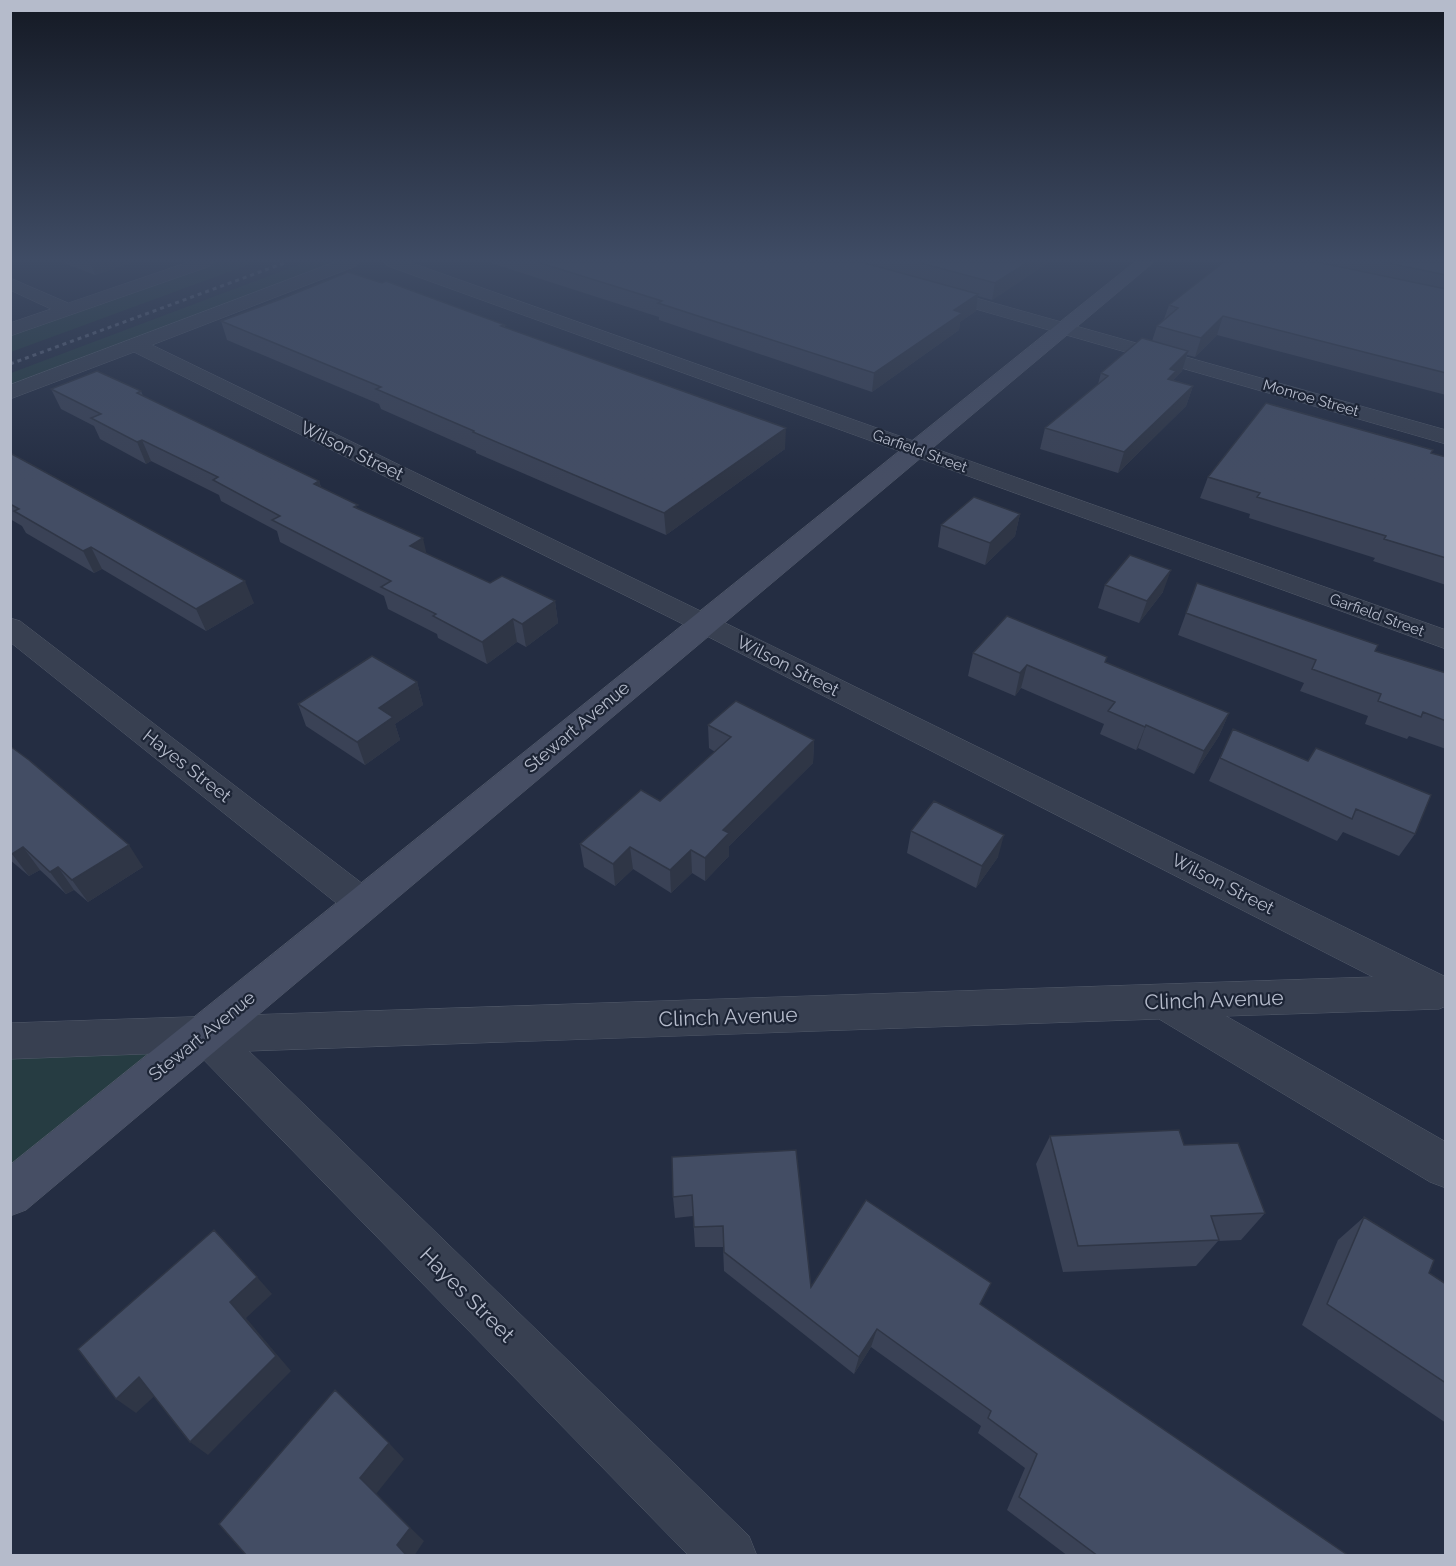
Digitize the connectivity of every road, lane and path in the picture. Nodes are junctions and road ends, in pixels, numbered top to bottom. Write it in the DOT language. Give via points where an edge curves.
graph roads {
  1 [pos="160,335"];
  2 [pos="599,335"];
  3 [pos="1055,335"];
  4 [pos="1089,335"];
  5 [pos="135,345"];
  6 [pos="10,393"];
  7 [pos="1446,437"];
  8 [pos="916,450"];
  9 [pos="703,623"];
  10 [pos="10,627"];
  11 [pos="1446,640"];
  12 [pos="363,904"];
  13 [pos="1442,992"];
  14 [pos="1166,1002"];
  15 [pos="205,1034"];
  16 [pos="10,1041"];
  17 [pos="1446,1167"];
  18 [pos="10,1194"];
  19 [pos="729,1556"];
  1 -- 5 [label="street"];
  2 -- 8 [label="street, Garfield Street"];
  3 -- 8 [label="main road, Stewart Avenue"];
  4 -- 7 [label="street, Monroe Street"];
  5 -- 6 [label="street"];
  5 -- 9 [label="street, Wilson Street"];
  8 -- 9 [label="main road, Stewart Avenue"];
  8 -- 11 [label="street, Garfield Street"];
  9 -- 12 [label="main road, Stewart Avenue"];
  9 -- 13 [label="street, Wilson Street"];
  10 -- 12 [label="street, Hayes Street"];
  12 -- 15 [label="main road, Stewart Avenue"];
  13 -- 14 [label="street, Clinch Avenue"];
  14 -- 15 [label="street, Clinch Avenue"];
  14 -- 17 [label="street"];
  15 -- 16 [label="street, Clinch Avenue"];
  15 -- 18 [label="main road, Stewart Avenue"];
  15 -- 19 [label="street, Hayes Street"];
}
